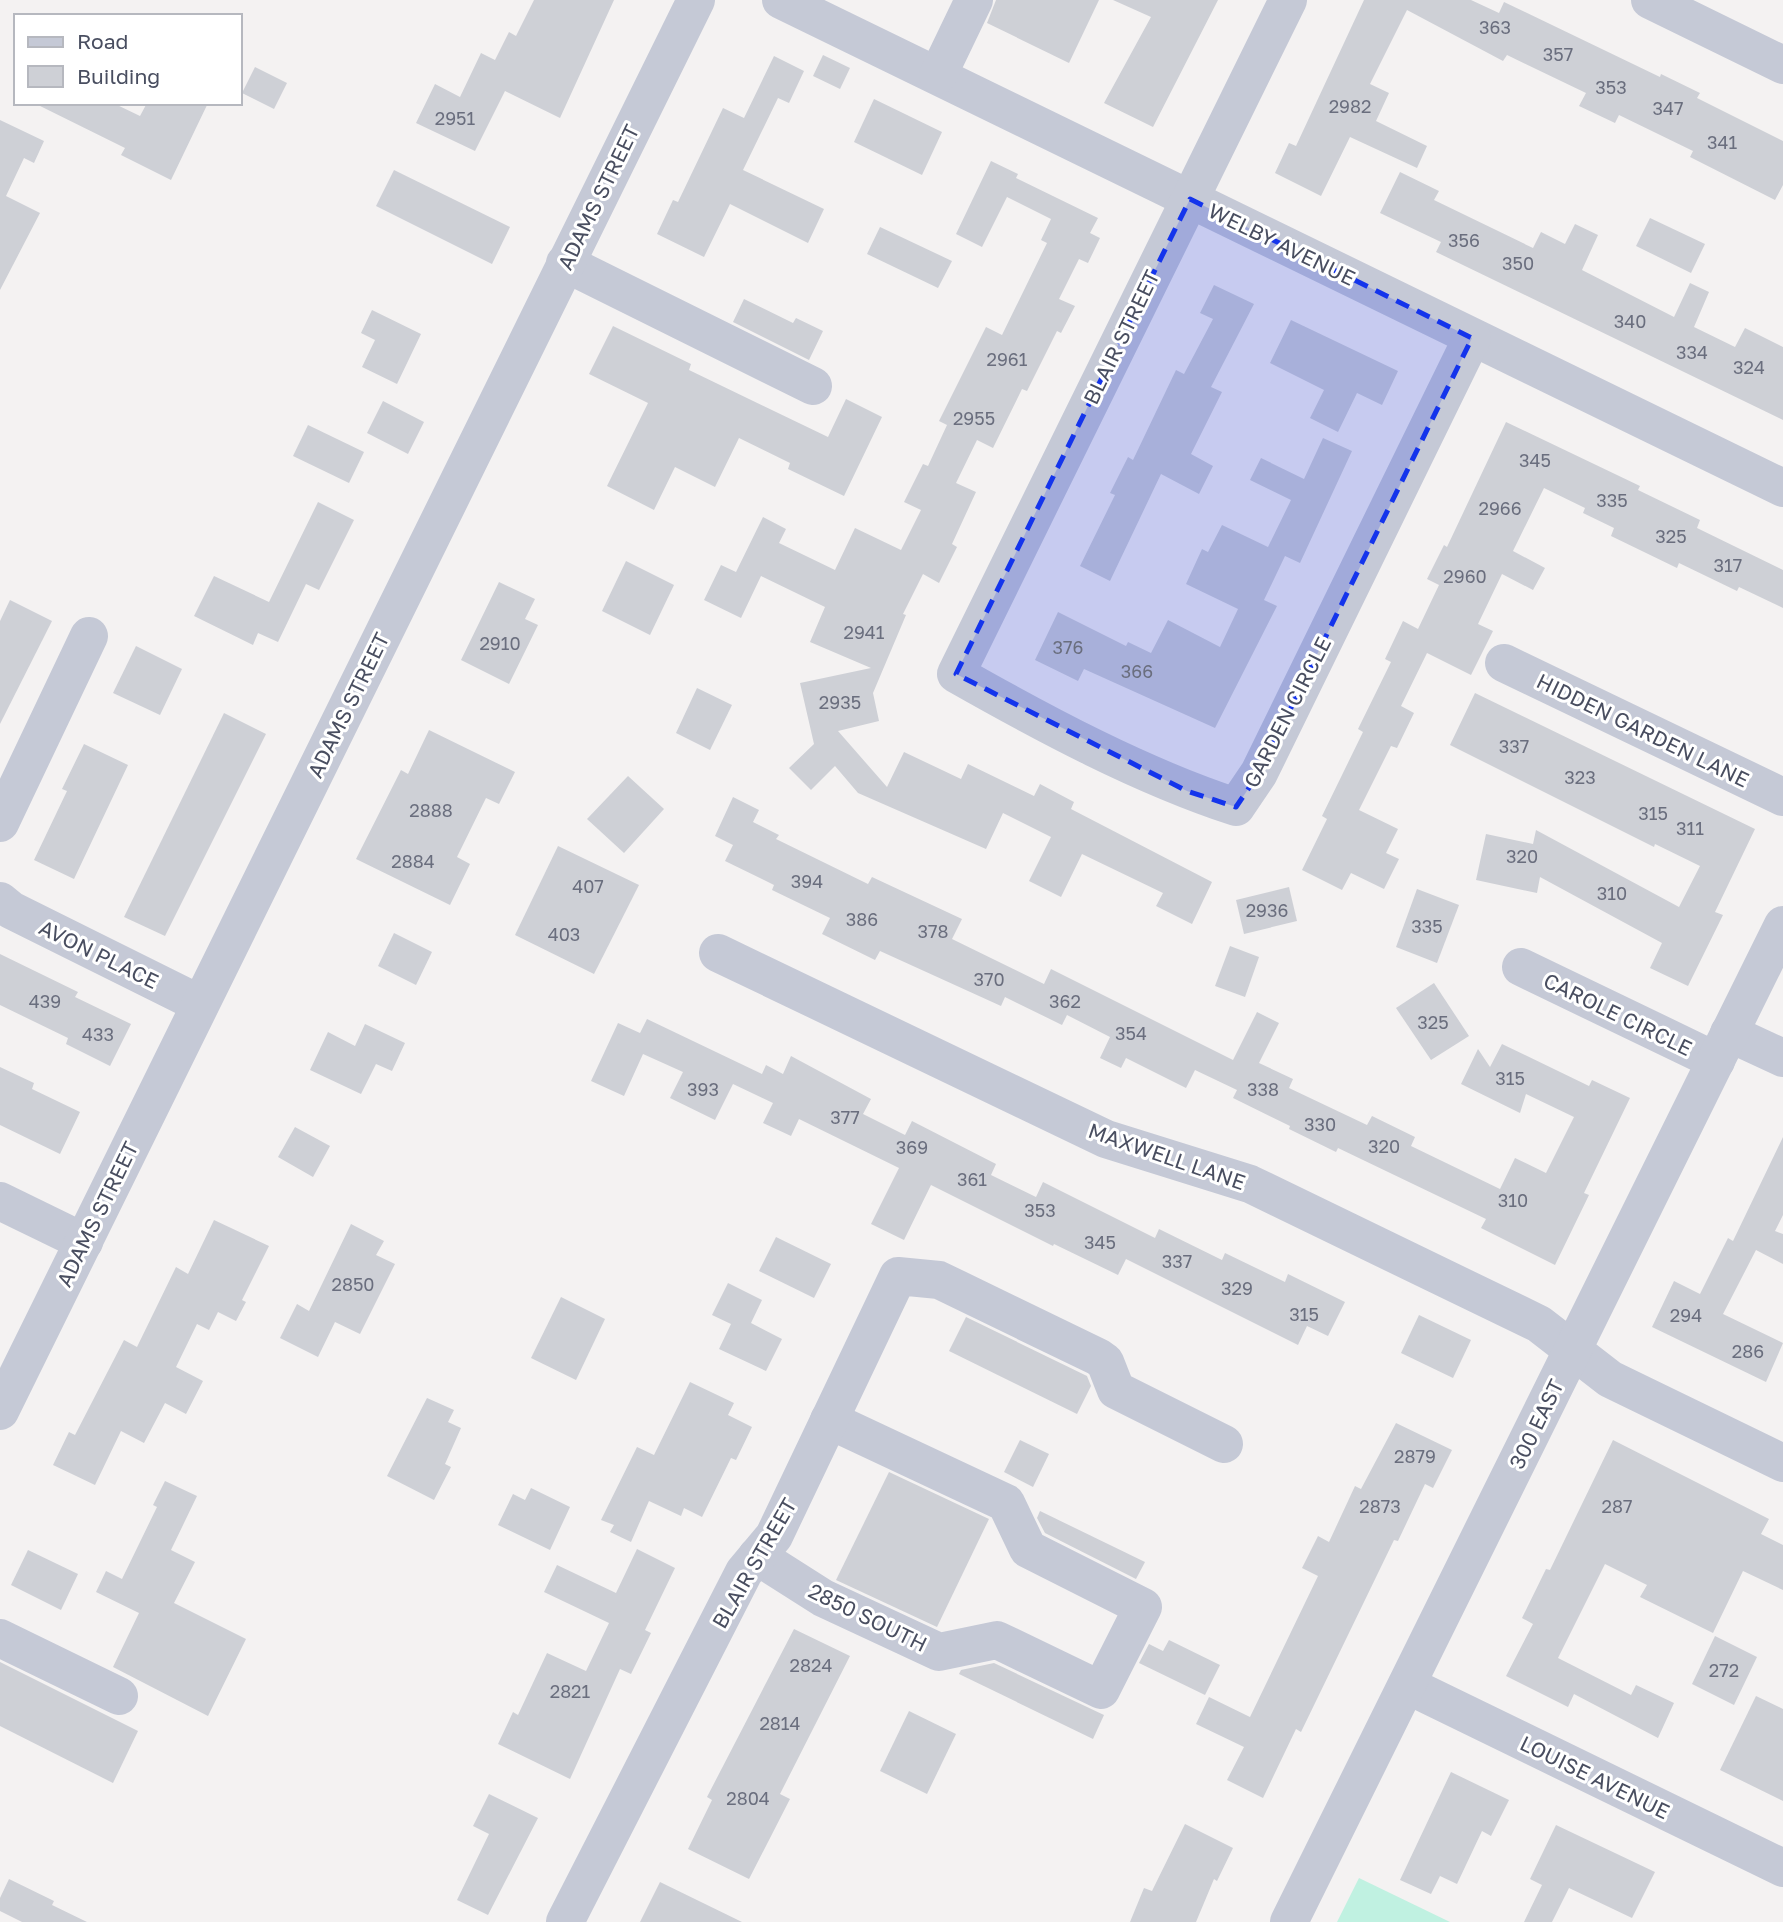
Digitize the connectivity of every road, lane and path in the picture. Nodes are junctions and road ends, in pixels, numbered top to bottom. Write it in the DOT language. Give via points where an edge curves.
graph roads {
  1 [pos="696,0"];
  2 [pos="782,0"];
  3 [pos="974,0"];
  4 [pos="1288,0"];
  5 [pos="1650,0"];
  6 [pos="1783,65"];
  7 [pos="938,75"];
  8 [pos="1190,199"];
  9 [pos="565,263"];
  10 [pos="1472,338"];
  11 [pos="813,386"];
  12 [pos="1783,488"];
  13 [pos="89,636"];
  14 [pos="1504,663"];
  15 [pos="956,674"];
  16 [pos="1783,797"];
  17 [pos="0,823"];
  18 [pos="0,901"];
  19 [pos="1783,925"];
  20 [pos="718,953"];
  21 [pos="1521,967"];
  22 [pos="200,1004"];
  23 [pos="1723,1047"];
  24 [pos="1783,1058"];
  25 [pos="0,1201"];
  26 [pos="84,1242"];
  27 [pos="1573,1351"];
  28 [pos="0,1411"];
  29 [pos="829,1420"];
  30 [pos="1224,1444"];
  31 [pos="1783,1464"];
  32 [pos="757,1556"];
  33 [pos="0,1638"];
  34 [pos="1407,1685"];
  35 [pos="119,1696"];
  36 [pos="1783,1868"];
  37 [pos="574,1919"];
  38 [pos="1289,1922"];
  1 -- 9 [label="street, ADAMS STREET"];
  2 -- 7 [label="street, WELBY AVENUE"];
  3 -- 7 [label="street"];
  4 -- 8 [label="street, BLAIR STREET"];
  5 -- 6 [label="street"];
  7 -- 8 [label="street, WELBY AVENUE"];
  8 -- 10 [label="street, WELBY AVENUE"];
  8 -- 15 [label="street, BLAIR STREET"];
  9 -- 11 [label="street"];
  9 -- 22 [label="street, ADAMS STREET"];
  10 -- 12 [label="street, WELBY AVENUE"];
  10 -- 15 [label="street, GARDEN CIRCLE" via="1259,773 1236,807 1187,791"];
  13 -- 17 [label="street"];
  14 -- 16 [label="street, HIDDEN GARDEN LANE"];
  18 -- 22 [label="street, AVON PLACE" via="10,911"];
  19 -- 23 [label="street, 300 EAST"];
  20 -- 27 [label="street, MAXWELL LANE" via="1106,1139 1251,1184 1539,1324"];
  21 -- 23 [label="street, CAROLE CIRCLE"];
  22 -- 26 [label="street, ADAMS STREET"];
  23 -- 24 [label="street, CAROLE CIRCLE"];
  23 -- 27 [label="street, 300 EAST"];
  25 -- 26 [label="street"];
  26 -- 28 [label="street, ADAMS STREET"];
  27 -- 31 [label="street, MAXWELL LANE" via="1610,1379"];
  27 -- 34 [label="street, 300 EAST"];
  29 -- 30 [label="street, BLAIR STREET" via="898,1276 939,1280 1098,1357 1105,1362 1116,1390"];
  29 -- 32 [label="street, BLAIR STREET" via="774,1536"];
  29 -- 32 [label="street, 2850 SOUTH" via="1006,1503 1028,1549 1143,1607 1101,1689 997,1640 939,1652 823,1598"];
  32 -- 37 [label="street, BLAIR STREET" via="744,1572"];
  33 -- 35 [label="street"];
  34 -- 36 [label="street, LOUISE AVENUE"];
  34 -- 38 [label="street, 300 EAST"];
}
